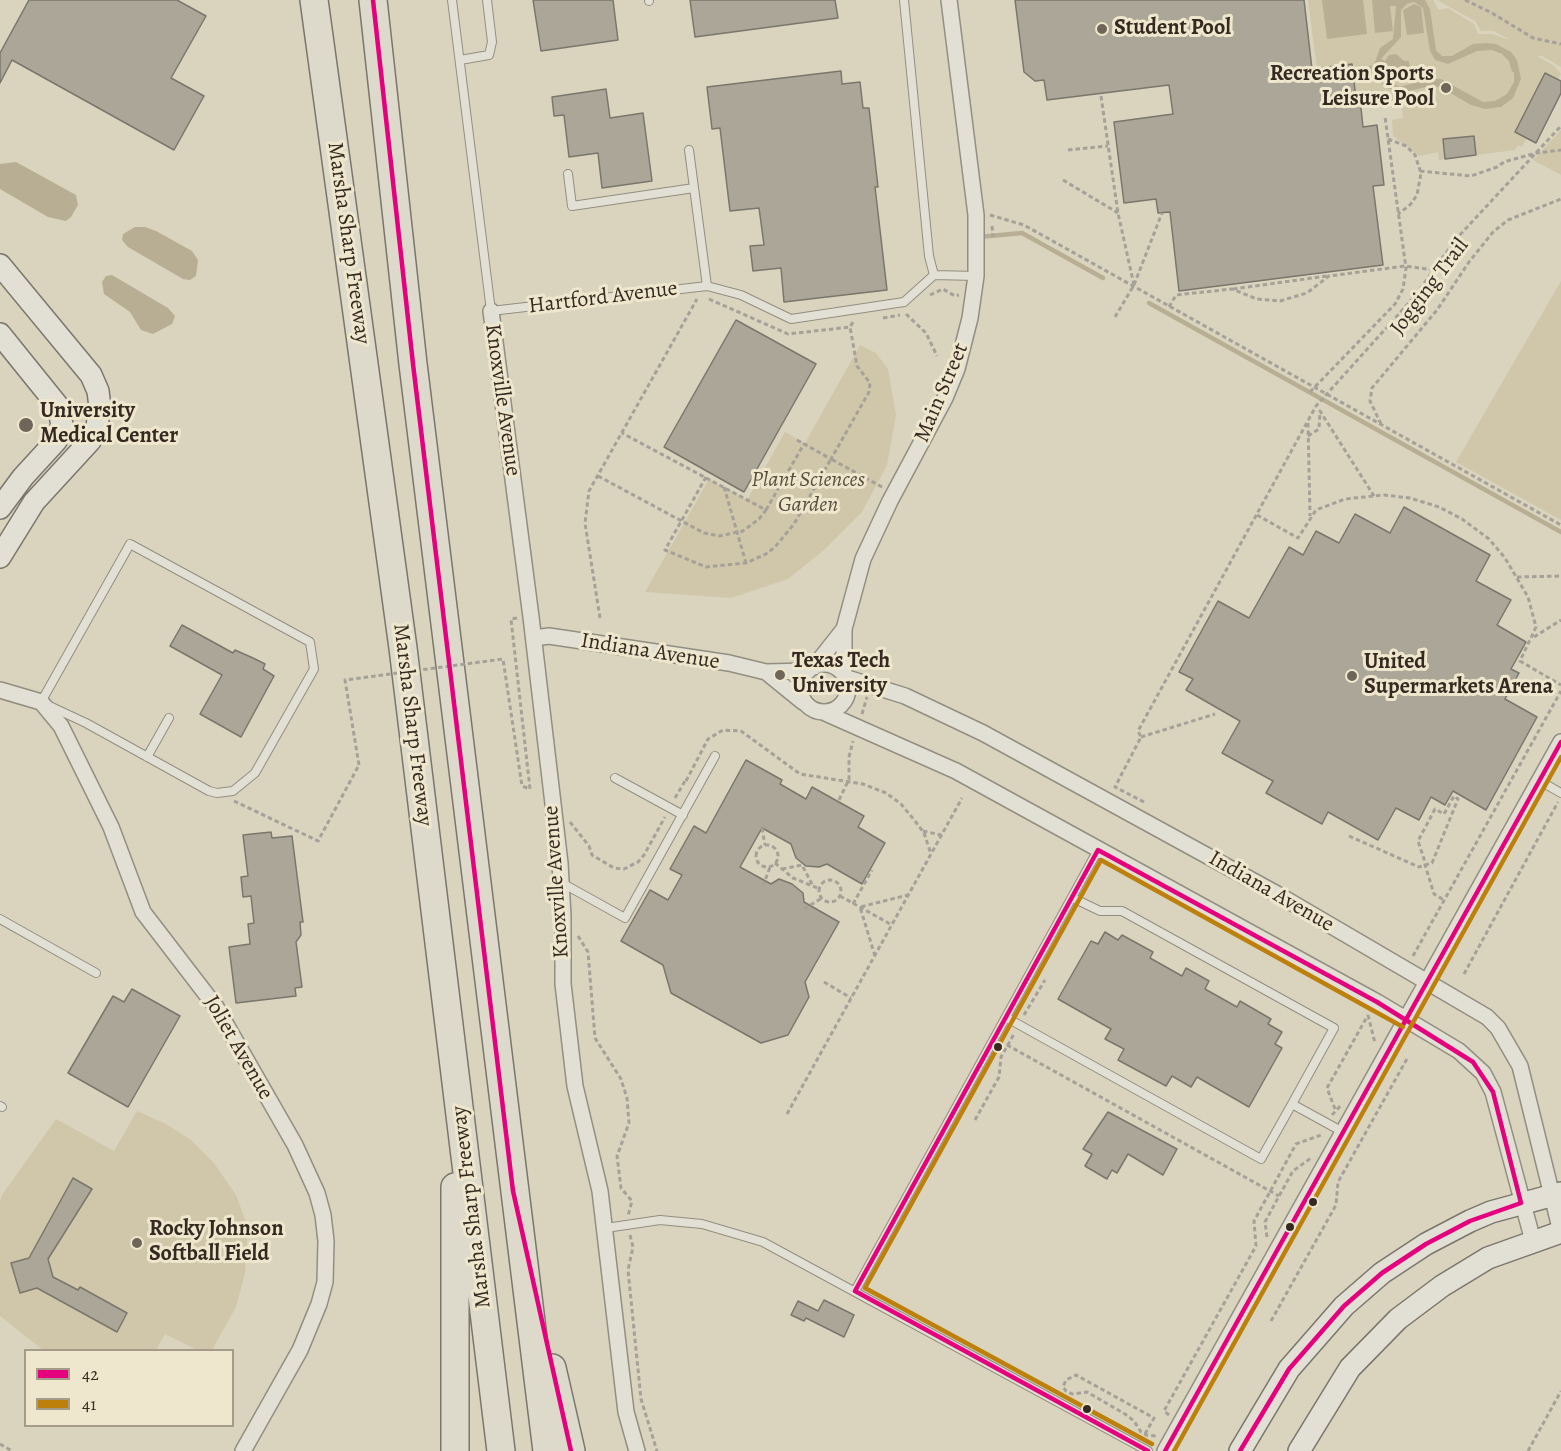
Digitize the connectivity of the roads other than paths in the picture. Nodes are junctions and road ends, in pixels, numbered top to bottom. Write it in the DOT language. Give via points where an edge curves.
graph roads {
  1 [pos="314,0"];
  2 [pos="373,0"];
  3 [pos="452,0"];
  4 [pos="487,0"];
  5 [pos="903,0"];
  6 [pos="949,0"];
  7 [pos="460,60"];
  8 [pos="689,150"];
  9 [pos="568,174"];
  10 [pos="694,188"];
  11 [pos="0,265"];
  12 [pos="934,276"];
  13 [pos="976,276"];
  14 [pos="707,286"];
  15 [pos="490,311"];
  16 [pos="0,334"];
  17 [pos="0,508"];
  18 [pos="1,546"];
  19 [pos="844,629"];
  20 [pos="534,638"];
  21 [pos="811,669"];
  22 [pos="766,672"];
  23 [pos="844,677"];
  24 [pos="0,690"];
  25 [pos="41,702"];
  26 [pos="805,703"];
  27 [pos="823,712"];
  28 [pos="169,718"];
  29 [pos="1559,749"];
  30 [pos="715,756"];
  31 [pos="147,757"];
  32 [pos="615,778"];
  33 [pos="1540,781"];
  34 [pos="1561,794"];
  35 [pos="682,814"];
  36 [pos="1098,850"];
  37 [pos="561,883"];
  38 [pos="1073,898"];
  39 [pos="0,919"];
  40 [pos="96,973"];
  41 [pos="1428,981"];
  42 [pos="1007,1018"];
  43 [pos="1407,1020"];
  44 [pos="454,1054"];
  45 [pos="1292,1104"];
  46 [pos="1343,1132"];
  47 [pos="513,1191"];
  48 [pos="1556,1194"];
  49 [pos="1521,1203"];
  50 [pos="606,1228"];
  51 [pos="1561,1232"];
  52 [pos="1533,1241"];
  53 [pos="855,1291"];
  54 [pos="243,1451"];
  55 [pos="455,1451"];
  56 [pos="501,1451"];
  57 [pos="547,1451"];
  58 [pos="571,1451"];
  59 [pos="637,1451"];
  60 [pos="1148,1451"];
  61 [pos="1165,1451"];
  62 [pos="1240,1451"];
  63 [pos="1299,1451"];
  1 -- 44 [label="highway, Marsha Sharp Freeway"];
  2 -- 47 [label="highway, Marsha Sharp Freeway"];
  3 -- 7 [label="lane"];
  4 -- 7 [label="lane" via="492,42 489,55"];
  5 -- 12 [label="lane"];
  6 -- 13 [label="street, Main Street" via="976,215"];
  7 -- 15 [label="lane"];
  8 -- 10 [label="lane"];
  9 -- 10 [label="lane" via="572,206"];
  10 -- 14 [label="lane"];
  11 -- 18 [label="main road" via="91,375 100,400 97,426 90,441 34,501"];
  12 -- 13 [label="lane"];
  12 -- 14 [label="lane, Hartford Avenue" via="904,302 791,319 741,296"];
  13 -- 19 [label="street, Main Street" via="957,369 863,559"];
  14 -- 15 [label="lane, Hartford Avenue"];
  15 -- 20 [label="street, Knoxville Avenue"];
  16 -- 17 [label="main road" via="58,406 62,424 56,441"];
  19 -- 21 [label="street, Main Street"];
  19 -- 23 [label="street, Main Street"];
  20 -- 22 [label="street, Indiana Avenue" via="559,638"];
  20 -- 37 [label="street, Knoxville Avenue"];
  21 -- 22 [label="street, Indiana Avenue"];
  21 -- 23 [label="street" via="829,665"];
  21 -- 26 [label="street" via="800,683"];
  22 -- 26 [label="street, Indiana Avenue"];
  23 -- 27 [label="street" via="847,687 843,702"];
  23 -- 41 [label="street, Indiana Avenue" via="905,696 983,733"];
  24 -- 25 [label="street"];
  25 -- 31 [label="lane"];
  25 -- 31 [label="lane" via="130,544 310,642 314,669 255,773 232,790 209,791"];
  25 -- 54 [label="street, Joliet Avenue" via="61,726 111,827 143,912 216,1007 308,1168 324,1215 326,1263 320,1304 300,1350"];
  26 -- 27 [label="street"];
  27 -- 36 [label="street, Indiana Avenue" via="956,771"];
  28 -- 31 [label="lane"];
  29 -- 33 [label="street"];
  30 -- 35 [label="lane"];
  32 -- 35 [label="lane"];
  33 -- 34 [label="lane"];
  33 -- 41 [label="street"];
  35 -- 37 [label="lane" via="625,918"];
  36 -- 38 [label="lane"];
  36 -- 43 [label="street, Indiana Avenue"];
  37 -- 50 [label="street, Knoxville Avenue" via="563,984 575,1086"];
  38 -- 42 [label="lane"];
  38 -- 45 [label="lane" via="1100,911 1122,911 1334,1029"];
  39 -- 40 [label="lane"];
  41 -- 43 [label="street"];
  41 -- 48 [label="street, Indiana Avenue" via="1487,1017 1509,1045 1520,1066"];
  42 -- 45 [label="lane" via="1261,1159"];
  42 -- 53 [label="lane"];
  43 -- 46 [label="street"];
  43 -- 49 [label="street, Indiana Avenue" via="1460,1051 1483,1073 1493,1092"];
  44 -- 55 [label="highway"];
  44 -- 56 [label="highway, Marsha Sharp Freeway"];
  45 -- 46 [label="lane"];
  46 -- 61 [label="street"];
  47 -- 57 [label="highway, Marsha Sharp Freeway"];
  47 -- 58 [label="highway"];
  48 -- 49 [label="main road"];
  48 -- 51 [label="street, Indiana Avenue"];
  49 -- 52 [label="street, Indiana Avenue"];
  49 -- 62 [label="main road" via="1470,1221 1426,1244 1382,1273 1344,1306 1289,1369"];
  50 -- 53 [label="lane" via="660,1220 736,1232 764,1242"];
  50 -- 59 [label="street, Knoxville Avenue" via="626,1412"];
  51 -- 52 [label="main road"];
  52 -- 63 [label="main road" via="1463,1272 1385,1330 1350,1368"];
  53 -- 60 [label="lane"];
}
